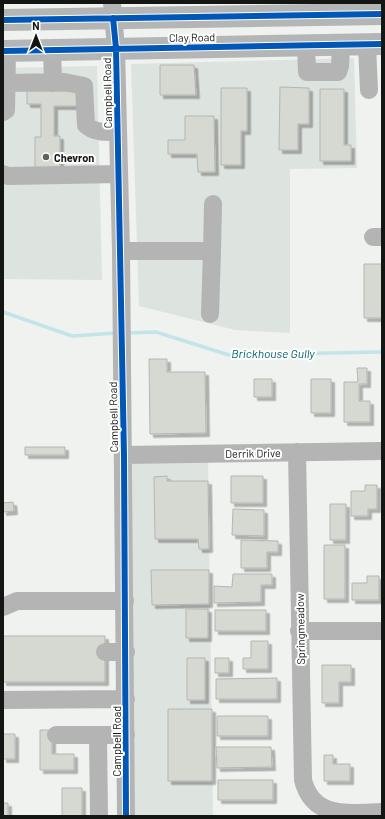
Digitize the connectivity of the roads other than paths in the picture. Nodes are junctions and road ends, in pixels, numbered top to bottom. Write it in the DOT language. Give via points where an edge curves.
graph roads {
  1 [pos="112,11"];
  2 [pos="382,14"];
  3 [pos="306,16"];
  4 [pos="3,20"];
  5 [pos="374,44"];
  6 [pos="306,46"];
  7 [pos="116,48"];
  8 [pos="52,50"];
  9 [pos="5,51"];
  10 [pos="6,83"];
  11 [pos="53,83"];
  12 [pos="369,90"];
  13 [pos="3,112"];
  14 [pos="118,132"];
  15 [pos="3,174"];
  16 [pos="119,174"];
  17 [pos="212,204"];
  18 [pos="212,250"];
  19 [pos="121,251"];
  20 [pos="210,314"];
  21 [pos="382,451"];
  22 [pos="297,452"];
  23 [pos="124,455"];
  24 [pos="125,601"];
  25 [pos="3,607"];
  26 [pos="382,630"];
  27 [pos="300,631"];
  28 [pos="105,652"];
  29 [pos="126,652"];
  30 [pos="126,699"];
  31 [pos="3,700"];
  32 [pos="56,735"];
  33 [pos="98,735"];
  34 [pos="126,735"];
  35 [pos="382,812"];
  36 [pos="99,816"];
  37 [pos="126,816"];
  1 -- 3 [label="main road, Clay Road"];
  1 -- 4 [label="main road, Clay Road"];
  1 -- 7 [label="street, Campbell Road"];
  2 -- 3 [label="main road, Clay Road"];
  3 -- 6 [label="main road"];
  5 -- 6 [label="main road, Clay Road"];
  5 -- 12 [label="street"];
  6 -- 7 [label="main road, Clay Road"];
  7 -- 8 [label="main road, Clay Road"];
  7 -- 14 [label="street, Campbell Road"];
  8 -- 9 [label="main road, Clay Road"];
  8 -- 11 [label="street"];
  9 -- 10 [label="street"];
  10 -- 11 [label="street"];
  10 -- 13 [label="street" via="6,110"];
  11 -- 14 [label="street" via="77,83 84,86 86,125 99,131"];
  14 -- 16 [label="street, Campbell Road"];
  15 -- 16 [label="street"];
  16 -- 19 [label="street, Campbell Road"];
  17 -- 18 [label="street"];
  18 -- 19 [label="street"];
  18 -- 20 [label="street"];
  19 -- 23 [label="street, Campbell Road"];
  21 -- 22 [label="street, Derrik Drive"];
  22 -- 23 [label="street, Derrik Drive"];
  22 -- 27 [label="street, Springmeadow"];
  23 -- 24 [label="street, Campbell Road"];
  24 -- 25 [label="street" via="16,601"];
  24 -- 29 [label="street, Campbell Road"];
  26 -- 27 [label="street"];
  27 -- 35 [label="street, Springmeadow" via="303,780 306,792 313,803 322,809 337,813"];
  28 -- 29 [label="street"];
  29 -- 30 [label="street, Campbell Road"];
  30 -- 31 [label="street"];
  30 -- 34 [label="street, Campbell Road"];
  32 -- 33 [label="street"];
  33 -- 34 [label="street"];
  33 -- 36 [label="street"];
  34 -- 37 [label="street, Campbell Road"];
}
